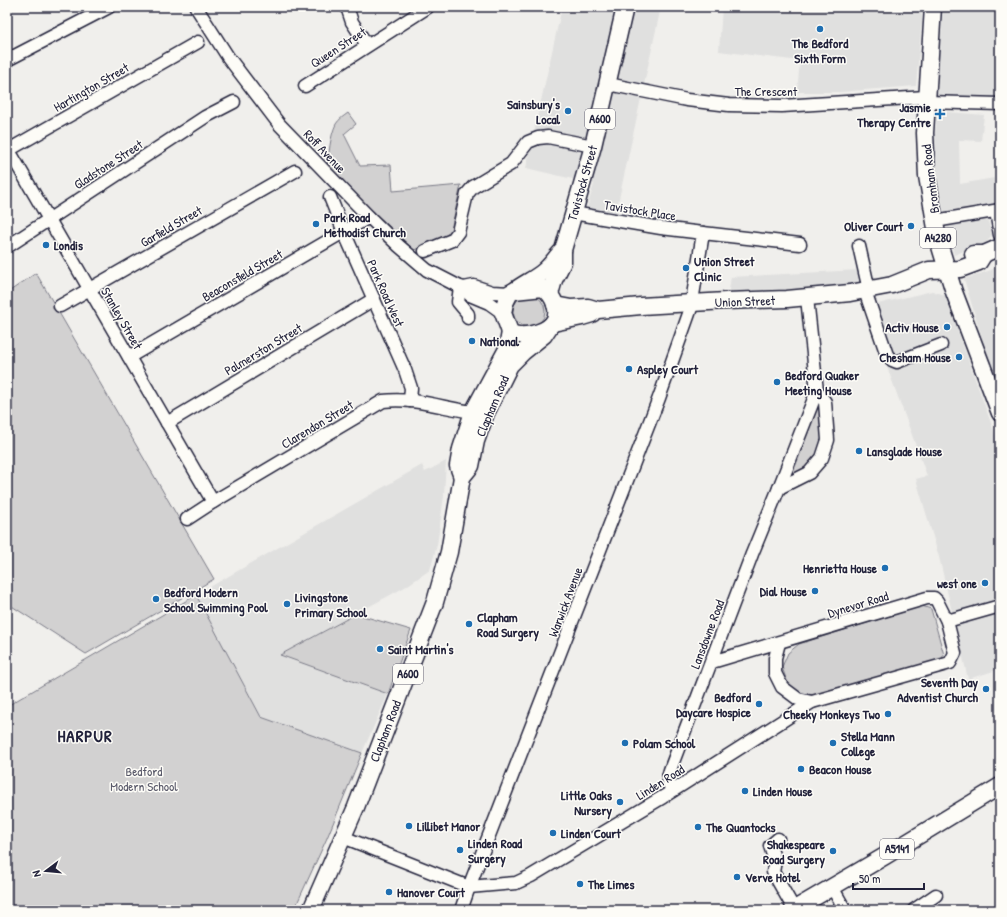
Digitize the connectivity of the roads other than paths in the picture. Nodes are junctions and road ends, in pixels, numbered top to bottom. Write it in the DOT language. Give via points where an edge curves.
graph roads {
  1 [pos="109,7"];
  2 [pos="196,7"];
  3 [pos="347,7"];
  4 [pos="428,7"];
  5 [pos="625,7"];
  6 [pos="932,7"];
  7 [pos="190,42"];
  8 [pos="367,45"];
  9 [pos="7,60"];
  10 [pos="608,84"];
  11 [pos="305,86"];
  12 [pos="926,99"];
  13 [pos="227,102"];
  14 [pos="1000,104"];
  15 [pos="594,146"];
  16 [pos="8,150"];
  17 [pos="295,171"];
  18 [pos="330,198"];
  19 [pos="998,210"];
  20 [pos="574,213"];
  21 [pos="369,217"];
  22 [pos="49,220"];
  23 [pos="935,222"];
  24 [pos="344,232"];
  25 [pos="703,233"];
  26 [pos="1000,235"];
  27 [pos="800,244"];
  28 [pos="860,246"];
  29 [pos="7,247"];
  30 [pos="1000,247"];
  31 [pos="563,250"];
  32 [pos="425,251"];
  33 [pos="947,270"];
  34 [pos="462,288"];
  35 [pos="89,289"];
  36 [pos="867,291"];
  37 [pos="512,292"];
  38 [pos="807,298"];
  39 [pos="374,299"];
  40 [pos="553,300"];
  41 [pos="692,303"];
  42 [pos="60,306"];
  43 [pos="598,310"];
  44 [pos="503,313"];
  45 [pos="468,318"];
  46 [pos="552,324"];
  47 [pos="510,332"];
  48 [pos="941,345"];
  49 [pos="129,357"];
  50 [pos="817,391"];
  51 [pos="410,401"];
  52 [pos="472,412"];
  53 [pos="1000,413"];
  54 [pos="167,423"];
  55 [pos="462,477"];
  56 [pos="779,488"];
  57 [pos="213,502"];
  58 [pos="187,519"];
  59 [pos="1000,606"];
  60 [pos="947,622"];
  61 [pos="779,643"];
  62 [pos="712,662"];
  63 [pos="812,702"];
  64 [pos="1000,786"];
  65 [pos="672,791"];
  66 [pos="343,837"];
  67 [pos="778,839"];
  68 [pos="469,887"];
  69 [pos="832,887"];
  70 [pos="936,896"];
  71 [pos="311,910"];
  72 [pos="462,910"];
  73 [pos="794,910"];
  74 [pos="845,910"];
  75 [pos="914,910"];
  1 -- 9 [label="street"];
  2 -- 21 [label="street, Roff Avenue" via="228,57 279,124"];
  3 -- 8 [label="street" via="352,22"];
  4 -- 8 [label="street, Queen Street"];
  5 -- 10 [label="main road, Tavistock Street / A600"];
  6 -- 12 [label="main road, Bromham Road / A4280"];
  7 -- 16 [label="street, Hartington Street"];
  8 -- 11 [label="street, Queen Street"];
  10 -- 12 [label="street, The Crescent" via="687,100 729,105 782,106"];
  10 -- 15 [label="main road, Tavistock Street / A600"];
  12 -- 14 [label="street, The Crescent"];
  12 -- 23 [label="main road, Bromham Road / A4280" via="926,164"];
  13 -- 22 [label="street, Gladstone Street"];
  15 -- 20 [label="main road, Tavistock Street / A600"];
  15 -- 32 [label="street" via="548,136 528,142 510,164 473,186 467,194 458,232 452,240"];
  16 -- 22 [label="street, Stanley Street"];
  17 -- 35 [label="street, Garfield Street"];
  18 -- 24 [label="street, Park Road West"];
  19 -- 23 [label="street"];
  19 -- 26 [label="street"];
  20 -- 25 [label="street, Tavistock Place"];
  20 -- 31 [label="main road, Tavistock Street / A600"];
  21 -- 24 [label="street, Beaconsfield Street"];
  21 -- 34 [label="street, Roff Avenue" via="427,270"];
  22 -- 29 [label="street, Gladstone Street"];
  22 -- 35 [label="street, Stanley Street"];
  23 -- 33 [label="main road, Bromham Road / A4280"];
  24 -- 39 [label="street, Park Road West"];
  24 -- 49 [label="street, Beaconsfield Street"];
  25 -- 27 [label="street, Tavistock Place"];
  25 -- 41 [label="street"];
  28 -- 36 [label="street"];
  30 -- 33 [label="main road, Union Street" via="984,254 979,262 960,269"];
  31 -- 37 [label="main road, Tavistock Street / A600" via="545,270"];
  31 -- 40 [label="main road, A600" via="563,262 554,280"];
  33 -- 36 [label="main road, Union Street" via="929,270 892,285"];
  33 -- 53 [label="main road, Bromham Road / A4280"];
  34 -- 37 [label="street, Roff Avenue" via="474,286 492,292"];
  34 -- 44 [label="street, Roff Avenue"];
  34 -- 45 [label="street" via="458,302 468,314"];
  35 -- 42 [label="street, Garfield Street"];
  35 -- 49 [label="street, Stanley Street"];
  36 -- 38 [label="main road, Union Street"];
  36 -- 48 [label="street" via="887,355 892,360 897,362"];
  37 -- 40 [label="main road" via="543,288"];
  37 -- 44 [label="main road" via="505,302"];
  38 -- 41 [label="main road, Union Street"];
  38 -- 50 [label="street, Lansdowne Road"];
  39 -- 51 [label="street, Park Road West" via="411,388"];
  39 -- 54 [label="street, Palmerston Street"];
  40 -- 43 [label="main road, Union Street" via="571,308 588,307"];
  40 -- 46 [label="main road, A600" via="555,315"];
  41 -- 43 [label="main road, Union Street"];
  41 -- 68 [label="street, Warwick Avenue" via="659,398"];
  43 -- 46 [label="main road, Union Street" via="590,315"];
  44 -- 47 [label="main road"];
  46 -- 47 [label="main road" via="524,336"];
  46 -- 55 [label="main road, Clapham Road / A600" via="544,335 510,365 486,413 470,466"];
  47 -- 52 [label="main road, Clapham Road / A600" via="507,349"];
  49 -- 54 [label="street, Stanley Street"];
  50 -- 56 [label="street, Lansdowne Road"];
  50 -- 56 [label="street, Lansdowne Road" via="825,402 828,440 822,458 809,473"];
  51 -- 52 [label="street, Clarendon Street"];
  51 -- 57 [label="street, Clarendon Street" via="383,401"];
  52 -- 55 [label="main road, Clapham Road / A600" via="458,466"];
  54 -- 57 [label="street, Stanley Street"];
  55 -- 66 [label="main road, Clapham Road / A600" via="449,552 435,602"];
  56 -- 62 [label="street, Lansdowne Road"];
  57 -- 58 [label="street, Clarendon Street"];
  59 -- 60 [label="street"];
  60 -- 61 [label="street, Dynevor Road" via="937,601 928,598"];
  60 -- 63 [label="street, Linden Road" via="955,653 950,663"];
  61 -- 62 [label="street, Dynevor Road"];
  61 -- 63 [label="street" via="774,673 782,687 798,699"];
  62 -- 65 [label="street, Lansdowne Road" via="668,776"];
  63 -- 65 [label="street, Linden Road"];
  64 -- 69 [label="main road, A5141"];
  65 -- 68 [label="street, Linden Road" via="531,876 516,883"];
  66 -- 68 [label="street, Linden Road"];
  66 -- 71 [label="main road, Clapham Road / A600"];
  67 -- 73 [label="street" via="770,846 775,861 773,872"];
  68 -- 72 [label="street, Warwick Avenue"];
  69 -- 73 [label="main road, A5141"];
  69 -- 74 [label="street"];
  70 -- 75 [label="street"];
}
